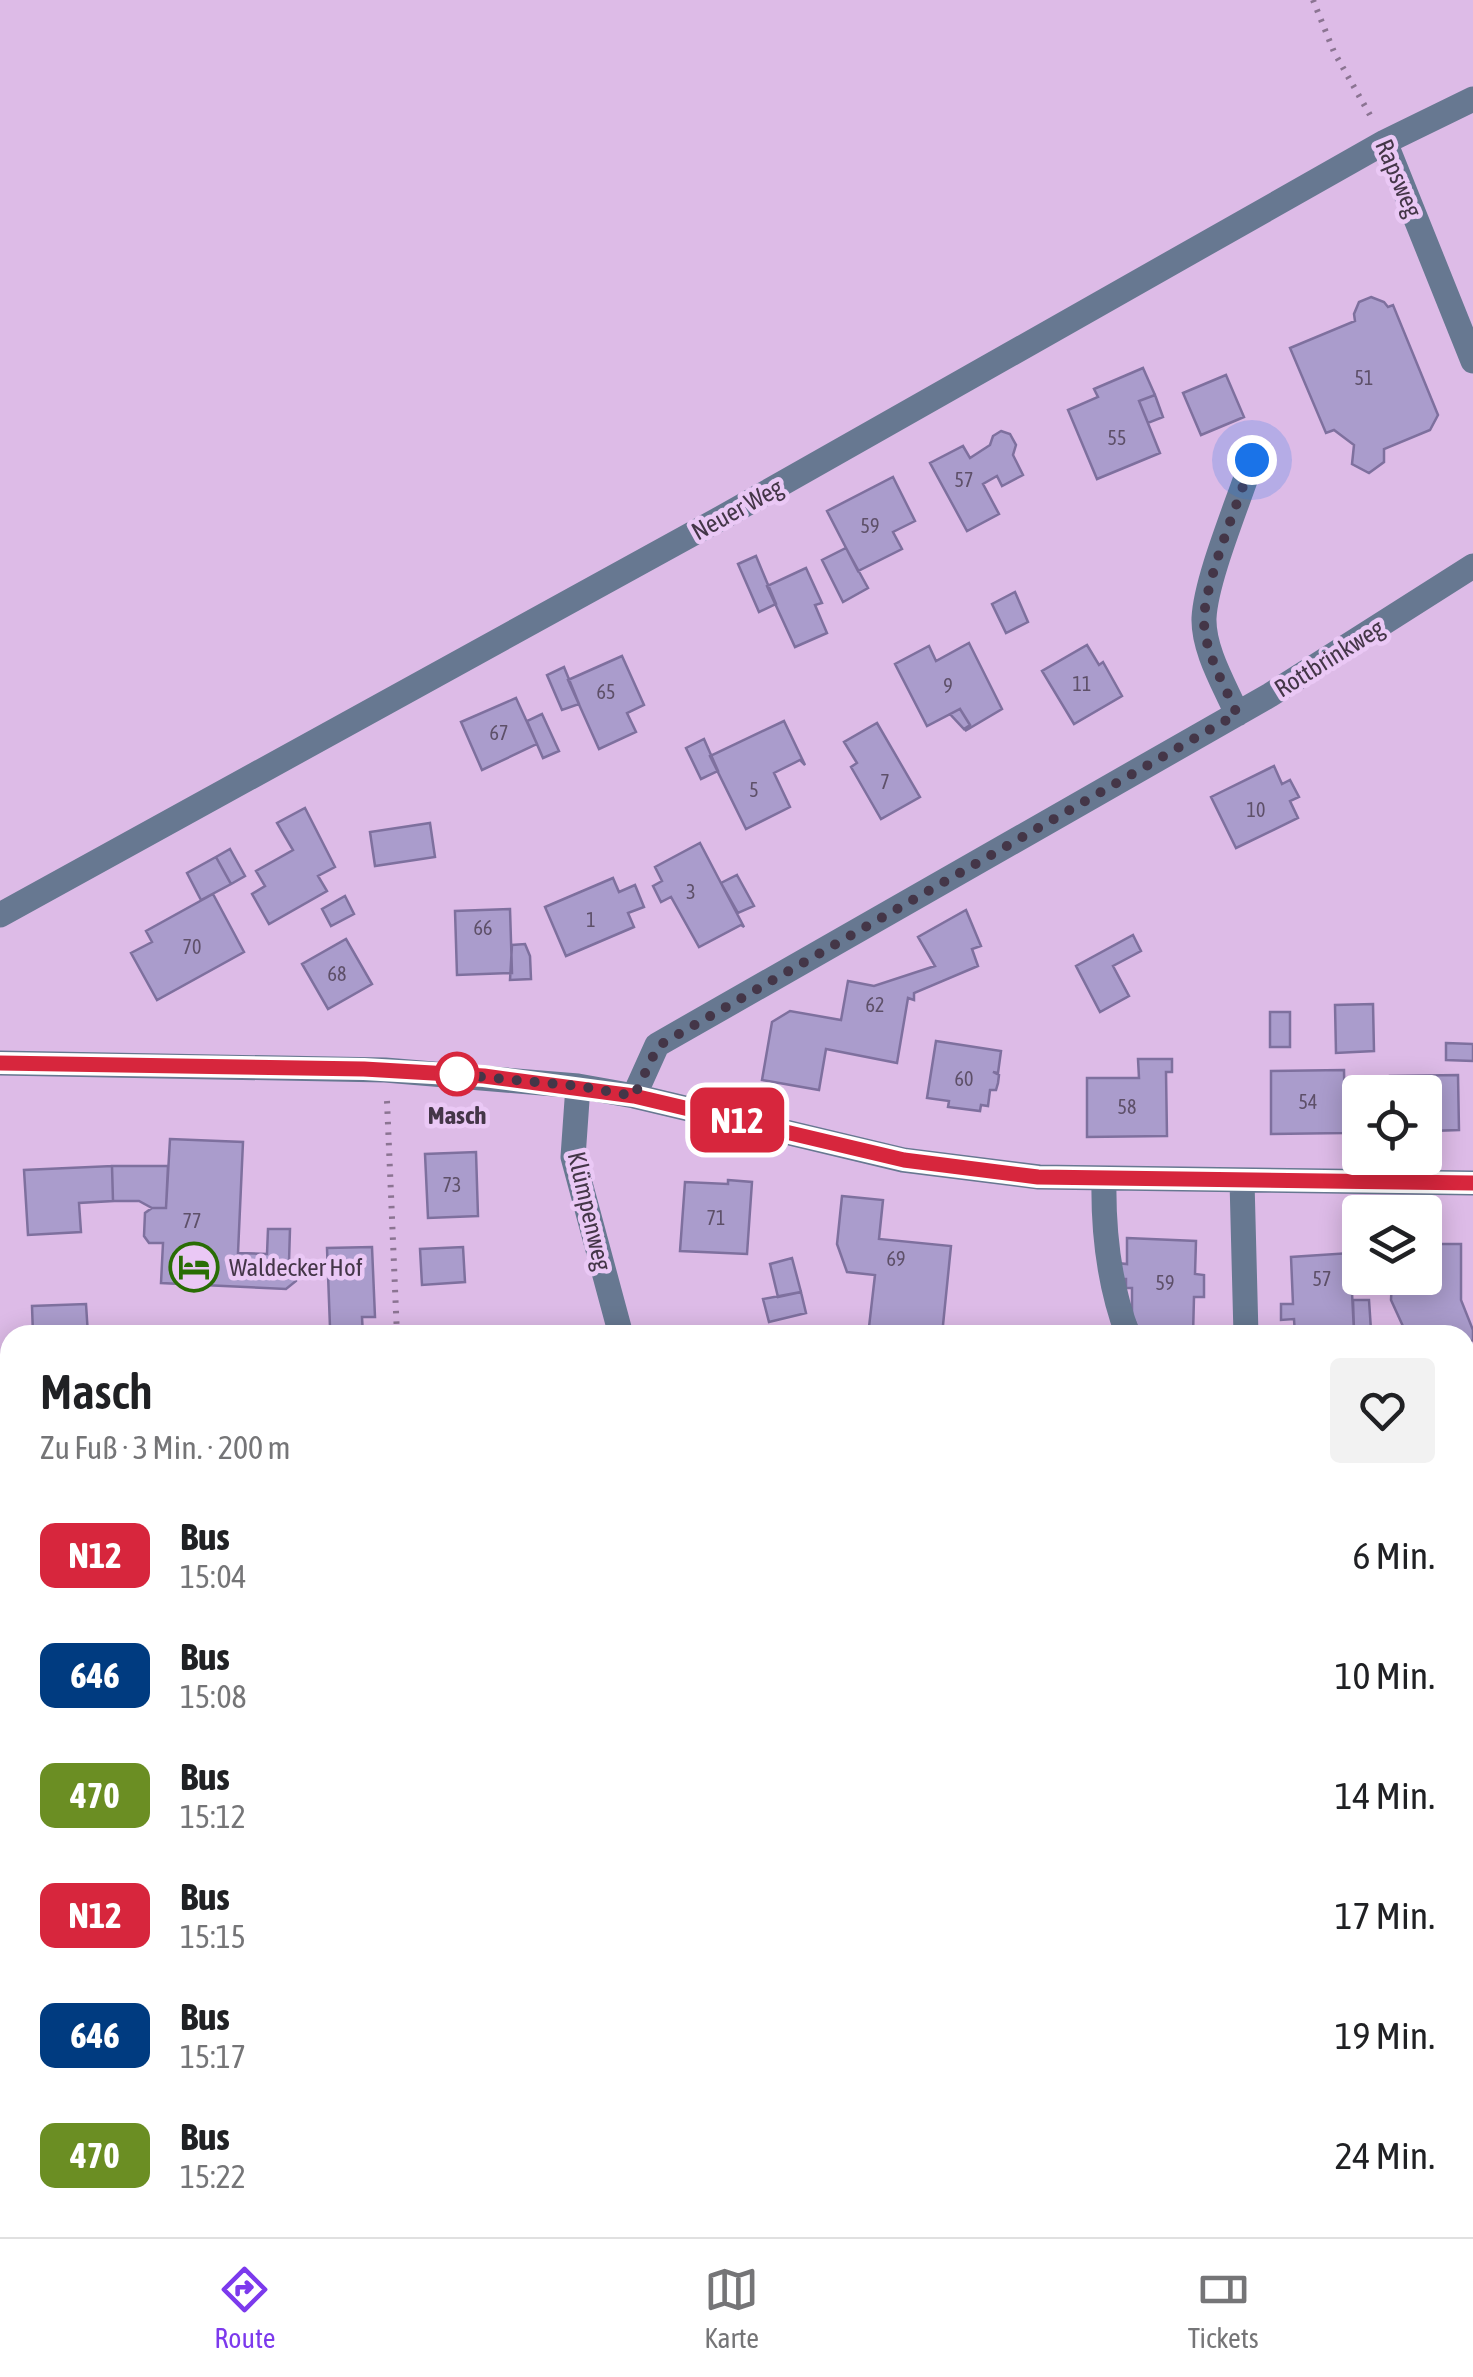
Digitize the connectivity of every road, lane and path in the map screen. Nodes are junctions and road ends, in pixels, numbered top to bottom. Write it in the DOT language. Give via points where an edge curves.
graph roads {
  1 [pos="1313,0"];
  2 [pos="1473,99"];
  3 [pos="1386,142"];
  4 [pos="1473,360"];
  5 [pos="1252,460"];
  6 [pos="1473,566"];
  7 [pos="1237,714"];
  8 [pos="0,915"];
  9 [pos="0,1063"];
  10 [pos="386,1070"];
  11 [pos="578,1086"];
  12 [pos="634,1096"];
  13 [pos="1104,1179"];
  14 [pos="1242,1181"];
  15 [pos="1473,1183"];
  16 [pos="397,1325"];
  17 [pos="618,1325"];
  18 [pos="1124,1325"];
  19 [pos="1246,1325"];
  1 -- 3 [label="path, Rapsweg" via="1334,52"];
  2 -- 3 [label="street, Neuer Weg"];
  3 -- 4 [label="street, Rapsweg"];
  3 -- 8 [label="street, Neuer Weg"];
  5 -- 7 [label="street" via="1204,619"];
  6 -- 7 [label="street, Rottbrinkweg"];
  7 -- 12 [label="street, Rottbrinkweg" via="658,1046"];
  9 -- 10 [label="street"];
  10 -- 11 [label="street"];
  10 -- 16 [label="path"];
  11 -- 12 [label="street"];
  11 -- 17 [label="street, Klümpenweg" via="572,1157"];
  12 -- 13 [label="street" via="904,1160"];
  13 -- 14 [label="street"];
  13 -- 18 [label="street" via="1114,1300"];
  14 -- 15 [label="street"];
  14 -- 19 [label="street"];
}
